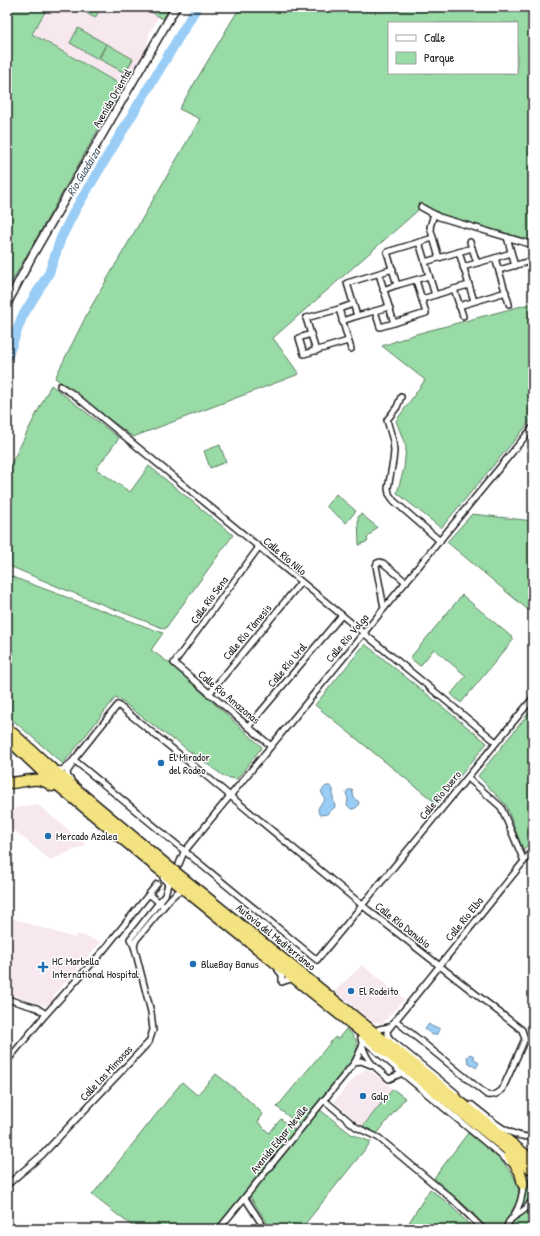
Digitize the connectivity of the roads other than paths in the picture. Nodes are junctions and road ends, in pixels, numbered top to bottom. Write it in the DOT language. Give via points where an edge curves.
graph roads {
  1 [pos="176,7"];
  2 [pos="421,207"];
  3 [pos="434,214"];
  4 [pos="507,237"];
  5 [pos="433,238"];
  6 [pos="419,242"];
  7 [pos="533,245"];
  8 [pos="458,252"];
  9 [pos="511,253"];
  10 [pos="439,258"];
  11 [pos="495,258"];
  12 [pos="425,262"];
  13 [pos="477,263"];
  14 [pos="515,266"];
  15 [pos="463,267"];
  16 [pos="393,270"];
  17 [pos="499,270"];
  18 [pos="533,270"];
  19 [pos="379,274"];
  20 [pos="429,276"];
  21 [pos="416,280"];
  22 [pos="398,285"];
  23 [pos="469,285"];
  24 [pos="454,289"];
  25 [pos="384,290"];
  26 [pos="506,292"];
  27 [pos="435,295"];
  28 [pos="422,299"];
  29 [pos="474,301"];
  30 [pos="7,304"];
  31 [pos="353,304"];
  32 [pos="509,304"];
  33 [pos="389,306"];
  34 [pos="460,306"];
  35 [pos="339,309"];
  36 [pos="375,311"];
  37 [pos="357,316"];
  38 [pos="463,316"];
  39 [pos="342,320"];
  40 [pos="394,323"];
  41 [pos="311,334"];
  42 [pos="348,341"];
  43 [pos="351,349"];
  44 [pos="316,350"];
  45 [pos="60,386"];
  46 [pos="400,397"];
  47 [pos="533,427"];
  48 [pos="440,540"];
  49 [pos="259,548"];
  50 [pos="301,582"];
  51 [pos="406,582"];
  52 [pos="384,608"];
  53 [pos="342,615"];
  54 [pos="364,634"];
  55 [pos="174,663"];
  56 [pos="209,694"];
  57 [pos="533,698"];
  58 [pos="248,727"];
  59 [pos="7,728"];
  60 [pos="7,738"];
  61 [pos="496,742"];
  62 [pos="271,746"];
  63 [pos="73,761"];
  64 [pos="50,768"];
  65 [pos="468,778"];
  66 [pos="7,783"];
  67 [pos="230,796"];
  68 [pos="82,805"];
  69 [pos="117,824"];
  70 [pos="533,850"];
  71 [pos="184,852"];
  72 [pos="149,860"];
  73 [pos="524,861"];
  74 [pos="174,866"];
  75 [pos="157,884"];
  76 [pos="186,890"];
  77 [pos="149,894"];
  78 [pos="162,904"];
  79 [pos="363,906"];
  80 [pos="439,966"];
  81 [pos="316,996"];
  82 [pos="7,999"];
  83 [pos="46,1014"];
  84 [pos="395,1020"];
  85 [pos="366,1026"];
  86 [pos="389,1027"];
  87 [pos="379,1029"];
  88 [pos="362,1042"];
  89 [pos="396,1043"];
  90 [pos="7,1061"];
  91 [pos="355,1062"];
  92 [pos="372,1065"];
  93 [pos="423,1072"];
  94 [pos="402,1073"];
  95 [pos="443,1088"];
  96 [pos="324,1100"];
  97 [pos="472,1105"];
  98 [pos="533,1137"];
  99 [pos="502,1145"];
  100 [pos="533,1161"];
  101 [pos="533,1170"];
  102 [pos="523,1184"];
  103 [pos="7,1186"];
  104 [pos="245,1198"];
  105 [pos="533,1199"];
  106 [pos="513,1217"];
  107 [pos="219,1229"];
  108 [pos="265,1229"];
  109 [pos="483,1229"];
  110 [pos="506,1229"];
  1 -- 30 [label="street, Avenida Oriental" via="32,256"];
  2 -- 3 [label="street"];
  3 -- 4 [label="street"];
  3 -- 5 [label="street" via="430,227"];
  4 -- 7 [label="street"];
  4 -- 9 [label="street"];
  5 -- 6 [label="street"];
  5 -- 10 [label="street"];
  6 -- 12 [label="street"];
  6 -- 16 [label="street" via="387,252"];
  8 -- 10 [label="street"];
  8 -- 13 [label="street" via="471,245"];
  8 -- 15 [label="street"];
  9 -- 11 [label="street"];
  9 -- 14 [label="street"];
  10 -- 12 [label="street"];
  11 -- 13 [label="street"];
  11 -- 17 [label="street"];
  12 -- 20 [label="street"];
  13 -- 15 [label="street"];
  14 -- 17 [label="street"];
  14 -- 18 [label="street" via="530,261"];
  15 -- 23 [label="street"];
  16 -- 19 [label="street"];
  16 -- 22 [label="street"];
  17 -- 26 [label="street"];
  19 -- 25 [label="street"];
  19 -- 31 [label="street" via="347,283"];
  20 -- 21 [label="street"];
  20 -- 27 [label="street"];
  21 -- 22 [label="street"];
  21 -- 28 [label="street"];
  22 -- 25 [label="street"];
  23 -- 24 [label="street"];
  23 -- 29 [label="street"];
  24 -- 27 [label="street"];
  24 -- 34 [label="street"];
  25 -- 33 [label="street"];
  26 -- 29 [label="street"];
  26 -- 32 [label="street"];
  27 -- 28 [label="street"];
  28 -- 40 [label="street" via="426,313"];
  29 -- 34 [label="street"];
  31 -- 35 [label="street"];
  31 -- 37 [label="street"];
  33 -- 36 [label="street"];
  33 -- 40 [label="street"];
  34 -- 38 [label="street"];
  35 -- 39 [label="street"];
  35 -- 41 [label="street" via="306,318"];
  36 -- 37 [label="street"];
  36 -- 40 [label="street" via="380,327"];
  37 -- 39 [label="street"];
  39 -- 42 [label="street"];
  41 -- 44 [label="street"];
  41 -- 44 [label="street" via="299,338 304,354"];
  42 -- 43 [label="street"];
  42 -- 44 [label="street"];
  45 -- 49 [label="street, Calle Río Nilo" via="73,394"];
  46 -- 48 [label="street" via="397,407 387,420 394,450 389,494"];
  47 -- 48 [label="street, Calle Río Volga"];
  48 -- 51 [label="street, Calle Río Volga"];
  49 -- 50 [label="street, Calle Río Nilo"];
  49 -- 55 [label="street, Calle Río Sena"];
  50 -- 53 [label="street, Calle Río Nilo"];
  50 -- 56 [label="street, Calle Río Támesis"];
  51 -- 52 [label="street, Calle Río Volga"];
  51 -- 52 [label="street" via="382,562 377,563"];
  52 -- 54 [label="street, Calle Río Volga"];
  53 -- 54 [label="street, Calle Río Nilo"];
  53 -- 58 [label="street, Calle Río Ural"];
  54 -- 61 [label="street, Calle Río Nilo"];
  54 -- 62 [label="street, Calle Río Volga"];
  55 -- 56 [label="street, Calle Río Amazonas"];
  56 -- 58 [label="street, Calle Río Amazonas"];
  57 -- 61 [label="street, Calle Río Duero"];
  58 -- 62 [label="street, Calle Río Amazonas"];
  59 -- 64 [label="highway, Autovía del Mediterráneo"];
  60 -- 68 [label="highway, Autovía del Mediterráneo"];
  61 -- 65 [label="street, Calle Río Duero"];
  62 -- 67 [label="street, Calle Río Volga"];
  63 -- 64 [label="street" via="62,770"];
  63 -- 67 [label="street, Calle Río Danubio" via="118,705"];
  63 -- 69 [label="street" via="67,772 68,778 105,809"];
  63 -- 71 [label="street"];
  64 -- 69 [label="highway, Autovía del Mediterráneo"];
  65 -- 73 [label="street" via="501,807"];
  65 -- 79 [label="street, Calle Río Duero"];
  66 -- 68 [label="highway" via="42,780 68,800"];
  67 -- 71 [label="street, Calle Río Volga"];
  67 -- 79 [label="street, Calle Río Danubio"];
  68 -- 72 [label="highway, Autovía del Mediterráneo"];
  69 -- 74 [label="highway, Autovía del Mediterráneo"];
  70 -- 73 [label="street, Calle Río Elba"];
  71 -- 74 [label="street, Calle Río Volga"];
  71 -- 79 [label="street, Calle Río Duero" via="317,960"];
  72 -- 76 [label="highway, Autovía del Mediterráneo"];
  72 -- 78 [label="street, Calle Las Mimosas" via="168,884"];
  73 -- 80 [label="street, Calle Río Elba"];
  74 -- 85 [label="highway, Autovía del Mediterráneo" via="229,916"];
  75 -- 77 [label="street"];
  76 -- 78 [label="street, Calle Las Mimosas" via="176,893"];
  76 -- 81 [label="highway, Autovía del Mediterráneo"];
  77 -- 78 [label="street"];
  77 -- 83 [label="street" via="103,951"];
  78 -- 103 [label="street, Calle Las Mimosas" via="143,927 134,946 151,1012 153,1030 149,1042 42,1155"];
  79 -- 80 [label="street, Calle Río Danubio"];
  80 -- 84 [label="street, Calle Río Elba"];
  80 -- 84 [label="street, Calle Río Danubio" via="522,1030 525,1039 502,1090 498,1094 487,1095"];
  81 -- 88 [label="highway"];
  81 -- 99 [label="highway, Autovía del Mediterráneo"];
  82 -- 83 [label="street" via="37,1008"];
  83 -- 90 [label="street"];
  84 -- 86 [label="street, Calle Río Elba"];
  85 -- 87 [label="highway"];
  85 -- 93 [label="highway, Autovía del Mediterráneo"];
  86 -- 87 [label="street"];
  86 -- 89 [label="street" via="387,1034"];
  88 -- 91 [label="street, Avenida Edgar Neville"];
  88 -- 92 [label="street" via="365,1054"];
  88 -- 94 [label="street"];
  89 -- 93 [label="highway"];
  89 -- 97 [label="street"];
  91 -- 92 [label="street" via="361,1061"];
  91 -- 96 [label="street, Avenida Edgar Neville"];
  92 -- 94 [label="street" via="389,1079"];
  93 -- 95 [label="highway, Autovía del Mediterráneo"];
  94 -- 102 [label="street" via="506,1158"];
  95 -- 97 [label="highway"];
  95 -- 100 [label="highway, Autovía del Mediterráneo"];
  96 -- 104 [label="street, Avenida Edgar Neville"];
  96 -- 109 [label="street" via="356,1126 379,1138"];
  97 -- 98 [label="street" via="498,1126 512,1133"];
  99 -- 101 [label="highway, Autovía del Mediterráneo"];
  99 -- 102 [label="highway" via="520,1172"];
  102 -- 106 [label="street" via="521,1202"];
  104 -- 107 [label="street, Avenida Edgar Neville"];
  104 -- 108 [label="street"];
  105 -- 106 [label="street" via="524,1210"];
  106 -- 110 [label="street"];
}
